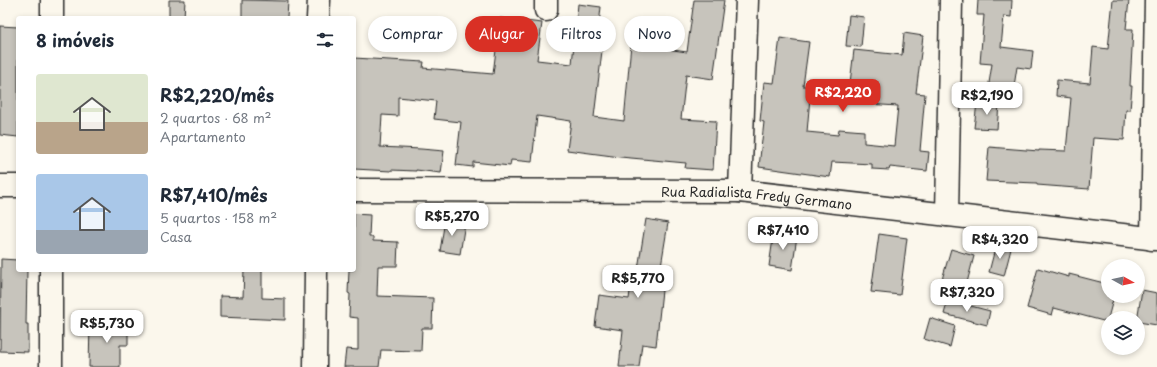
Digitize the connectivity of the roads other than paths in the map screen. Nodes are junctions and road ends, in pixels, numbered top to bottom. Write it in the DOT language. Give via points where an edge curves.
graph roads {
  1 [pos="52,0"];
  2 [pos="318,0"];
  3 [pos="747,0"];
  4 [pos="951,0"];
  5 [pos="1156,0"];
  6 [pos="52,16"];
  7 [pos="318,16"];
  8 [pos="0,186"];
  9 [pos="16,186"];
  10 [pos="356,190"];
  11 [pos="740,191"];
  12 [pos="947,215"];
  13 [pos="1155,239"];
  14 [pos="51,272"];
  15 [pos="316,272"];
  16 [pos="51,367"];
  17 [pos="315,367"];
  1 -- 6 [label="street"];
  2 -- 7 [label="street"];
  3 -- 11 [label="street"];
  4 -- 12 [label="street"];
  5 -- 13 [label="street"];
  8 -- 9 [label="street"];
  10 -- 11 [label="street, Rua Radialista Fredy Germano"];
  11 -- 12 [label="street, Rua Radialista Fredy Germano"];
  12 -- 13 [label="street, Rua Radialista Fredy Germano"];
  14 -- 16 [label="street"];
  15 -- 17 [label="street"];
}
